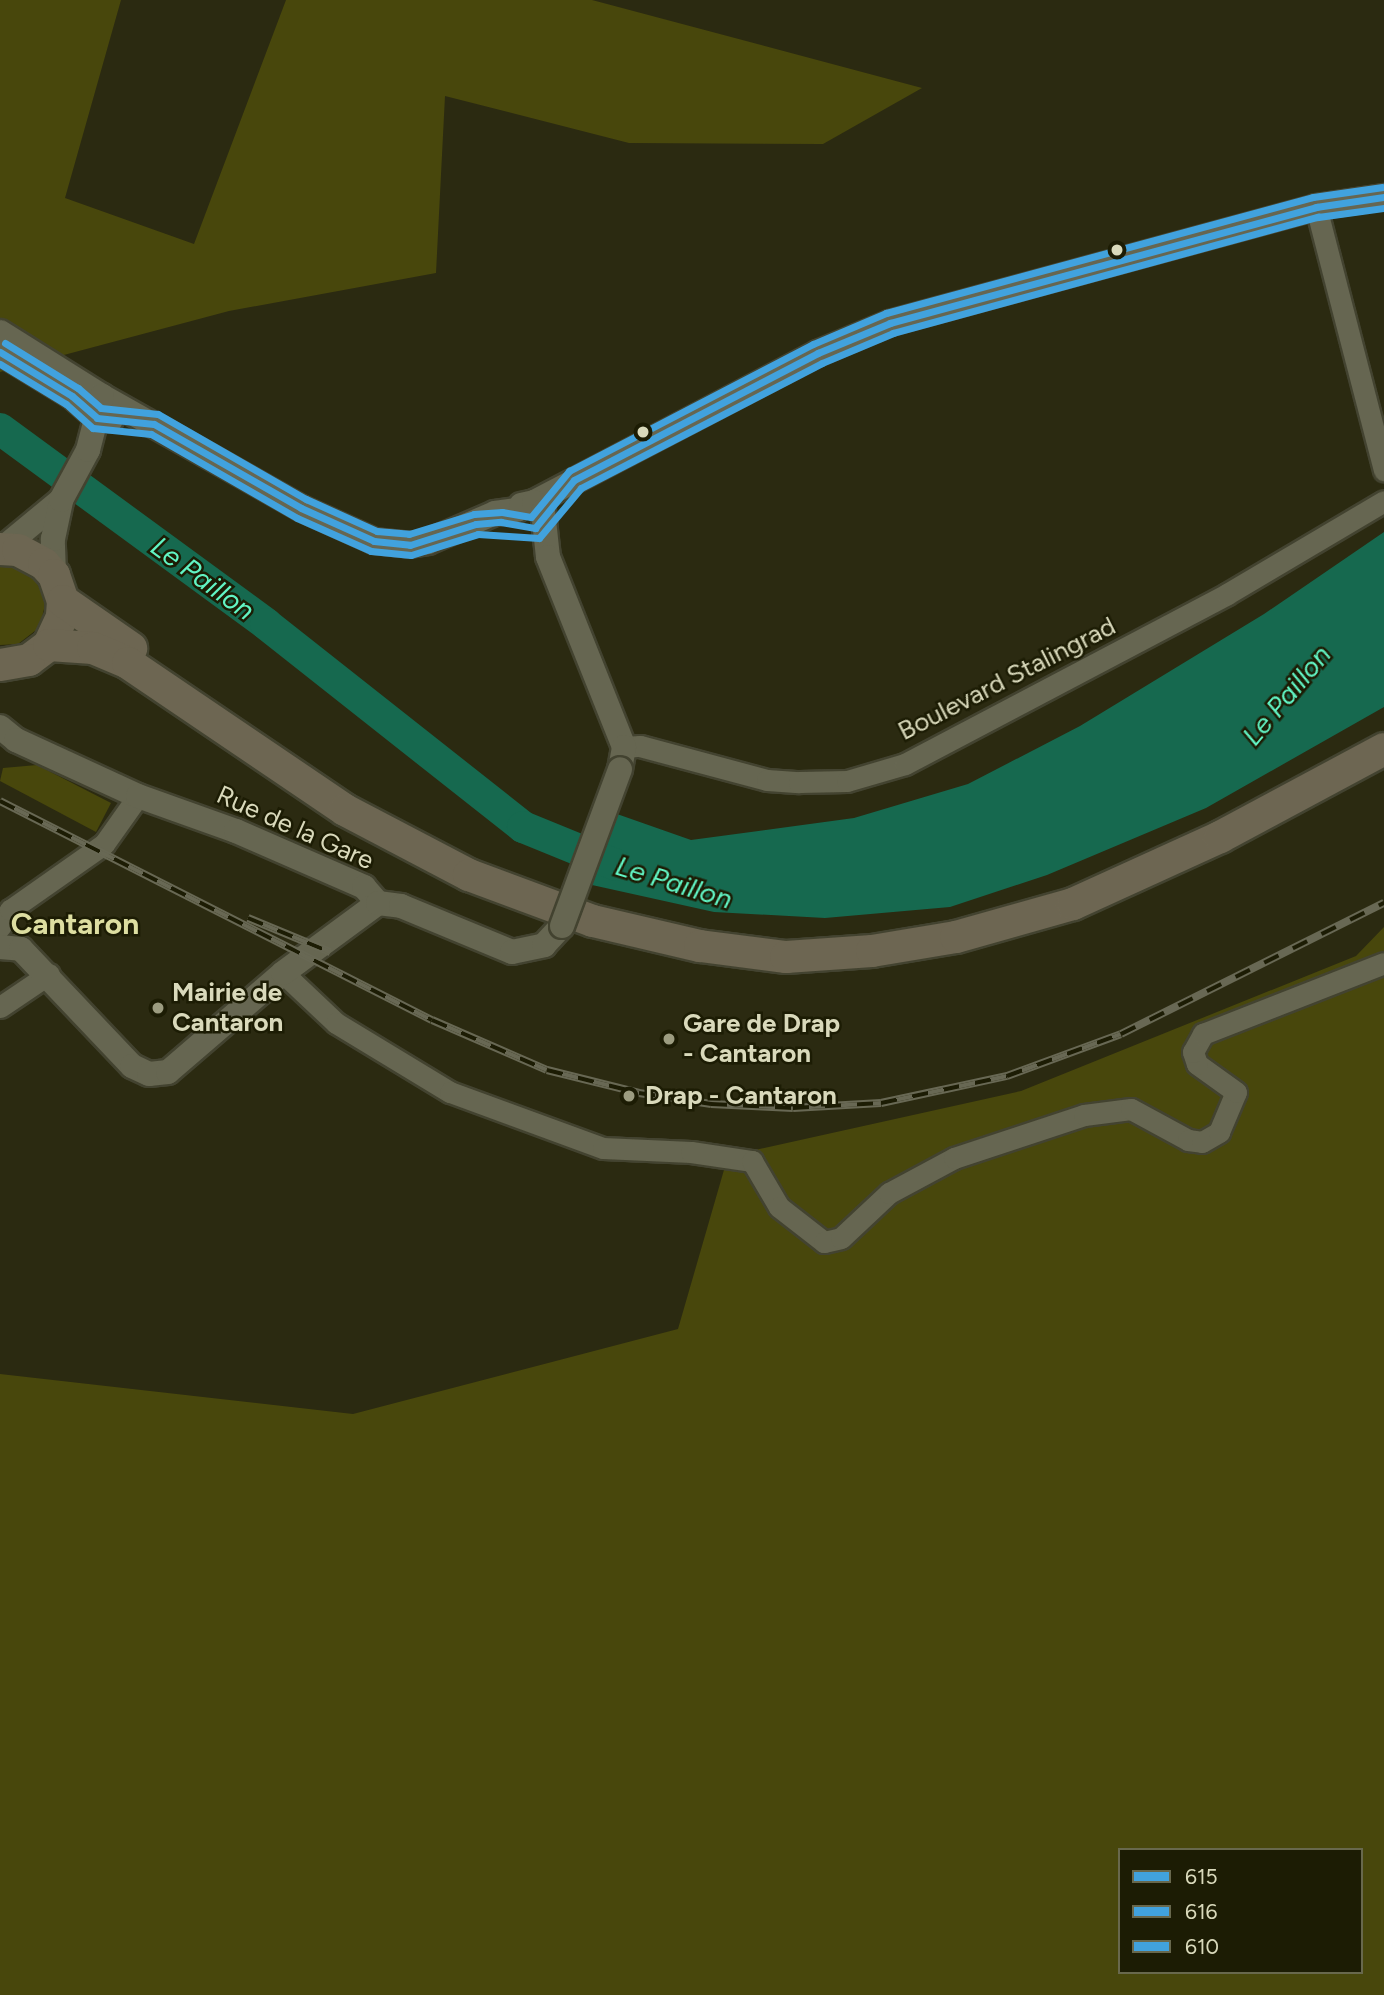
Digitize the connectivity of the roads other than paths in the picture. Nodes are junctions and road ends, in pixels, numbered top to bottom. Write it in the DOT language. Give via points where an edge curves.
graph roads {
  1 [pos="1384,197"];
  2 [pos="1317,207"];
  3 [pos="0,332"];
  4 [pos="0,352"];
  5 [pos="36,373"];
  6 [pos="99,407"];
  7 [pos="88,450"];
  8 [pos="1384,470"];
  9 [pos="61,500"];
  10 [pos="1384,501"];
  11 [pos="531,518"];
  12 [pos="7,545"];
  13 [pos="56,578"];
  14 [pos="50,645"];
  15 [pos="6,671"];
  16 [pos="0,727"];
  17 [pos="1384,736"];
  18 [pos="1384,749"];
  19 [pos="622,758"];
  20 [pos="138,796"];
  21 [pos="378,903"];
  22 [pos="0,927"];
  23 [pos="0,946"];
  24 [pos="822,948"];
  25 [pos="1384,963"];
  26 [pos="283,973"];
  27 [pos="49,974"];
  28 [pos="0,1007"];
  1 -- 2 [label="street"];
  2 -- 8 [label="street"];
  2 -- 11 [label="street" via="890,323 818,353 574,480"];
  3 -- 6 [label="street"];
  4 -- 5 [label="street"];
  5 -- 6 [label="street"];
  5 -- 7 [label="street" via="70,408"];
  6 -- 7 [label="street"];
  6 -- 11 [label="street" via="154,424 301,508 374,541 410,545 476,524"];
  7 -- 9 [label="street"];
  9 -- 12 [label="street"];
  9 -- 13 [label="street"];
  10 -- 19 [label="street, Boulevard Stalingrad" via="1227,594 905,764 847,781 799,782 767,780 640,746"];
  11 -- 19 [label="street"];
  12 -- 13 [label="main road" via="32,555"];
  13 -- 14 [label="main road" via="62,617"];
  13 -- 24 [label="main road" via="350,797 475,866 559,898 650,924"];
  14 -- 15 [label="main road"];
  14 -- 24 [label="main road" via="93,648 128,663 345,810 503,889 648,935 748,953"];
  16 -- 20 [label="street, Rue de la Gare" via="16,740"];
  17 -- 24 [label="main road" via="1218,825 1072,891 954,925"];
  18 -- 24 [label="main road" via="1220,837 1073,904 956,937"];
  19 -- 21 [label="street, Rue de la Gare, bridge" via="562,926 544,945 512,952 401,906"];
  20 -- 21 [label="street, Rue de la Gare" via="236,831 349,880 364,887"];
  20 -- 22 [label="street" via="104,844 10,910"];
  21 -- 26 [label="street"];
  23 -- 27 [label="street" via="21,949"];
  25 -- 26 [label="street" via="1203,1034 1193,1052 1197,1064 1236,1092 1219,1132 1202,1142 1188,1140 1131,1109 1084,1115 954,1158 888,1193 831,1242 813,1236 790,1218 769,1194 752,1161 691,1152 603,1149 450,1092 336,1023"];
  26 -- 27 [label="street" via="169,1072 149,1074 132,1066"];
  27 -- 28 [label="street"];
}
